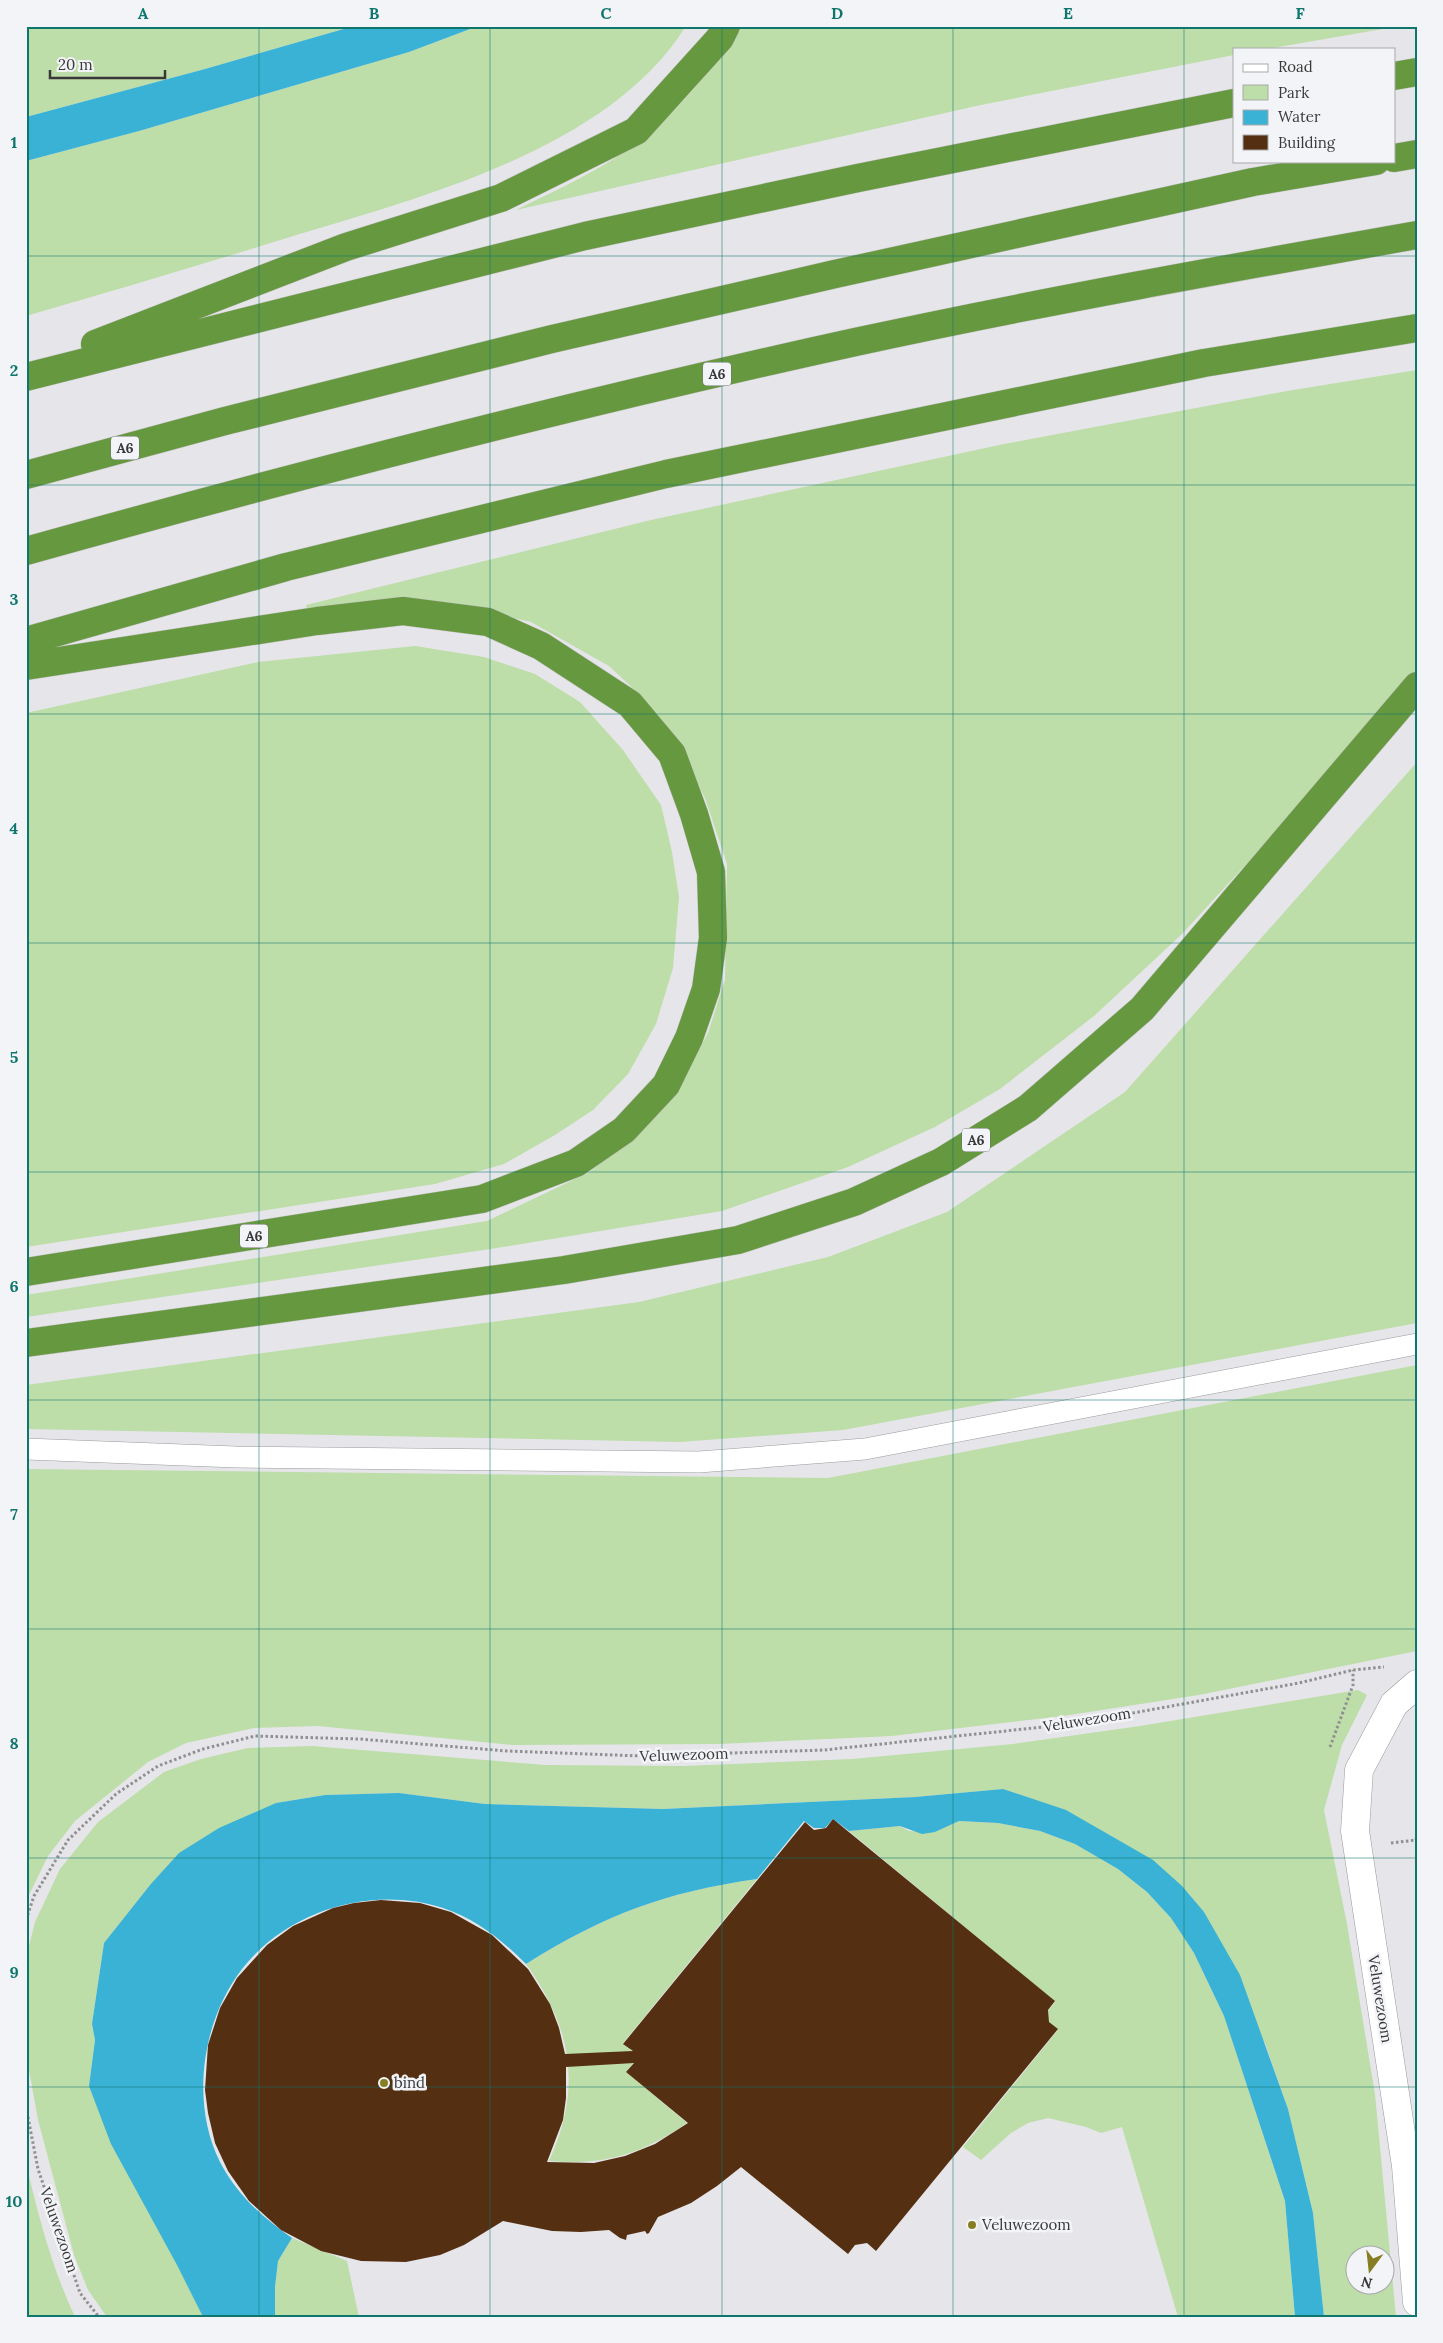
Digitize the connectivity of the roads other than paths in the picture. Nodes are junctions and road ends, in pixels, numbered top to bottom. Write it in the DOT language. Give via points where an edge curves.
graph roads {
  1 [pos="726,26"];
  2 [pos="1417,72"];
  3 [pos="1396,76"];
  4 [pos="1233,103"];
  5 [pos="1417,154"];
  6 [pos="1396,158"];
  7 [pos="1370,162"];
  8 [pos="1417,235"];
  9 [pos="1417,328"];
  10 [pos="26,371"];
  11 [pos="26,377"];
  12 [pos="26,475"];
  13 [pos="26,552"];
  14 [pos="26,641"];
  15 [pos="26,666"];
  16 [pos="1417,686"];
  17 [pos="26,1272"];
  18 [pos="26,1343"];
  19 [pos="1417,1344"];
  20 [pos="26,1449"];
  21 [pos="1417,1684"];
  22 [pos="1417,2302"];
  1 -- 10 [label="highway" via="720,38 643,124 628,135 500,198 346,248"];
  2 -- 3 [label="highway"];
  4 -- 11 [label="highway" via="586,236"];
  5 -- 6 [label="highway"];
  7 -- 12 [label="highway, A6" via="1253,182 552,339 224,421"];
  8 -- 13 [label="highway, A6" via="1196,274 833,348 601,400 247,489"];
  9 -- 14 [label="highway" via="1194,365 666,474 286,567"];
  15 -- 17 [label="highway, A6" via="317,621 404,611 488,622 541,646 630,704 672,754 711,872 713,938 706,989 689,1038 666,1085 624,1130 576,1163 482,1200"];
  16 -- 18 [label="highway, A6" via="1142,1009 1028,1108 941,1162 854,1202 738,1240 564,1270"];
  19 -- 20 [label="lane" via="865,1449 699,1462 236,1457"];
  21 -- 22 [label="street, Veluwezoom" via="1394,1704 1359,1770 1355,1831 1406,2166"];
}
